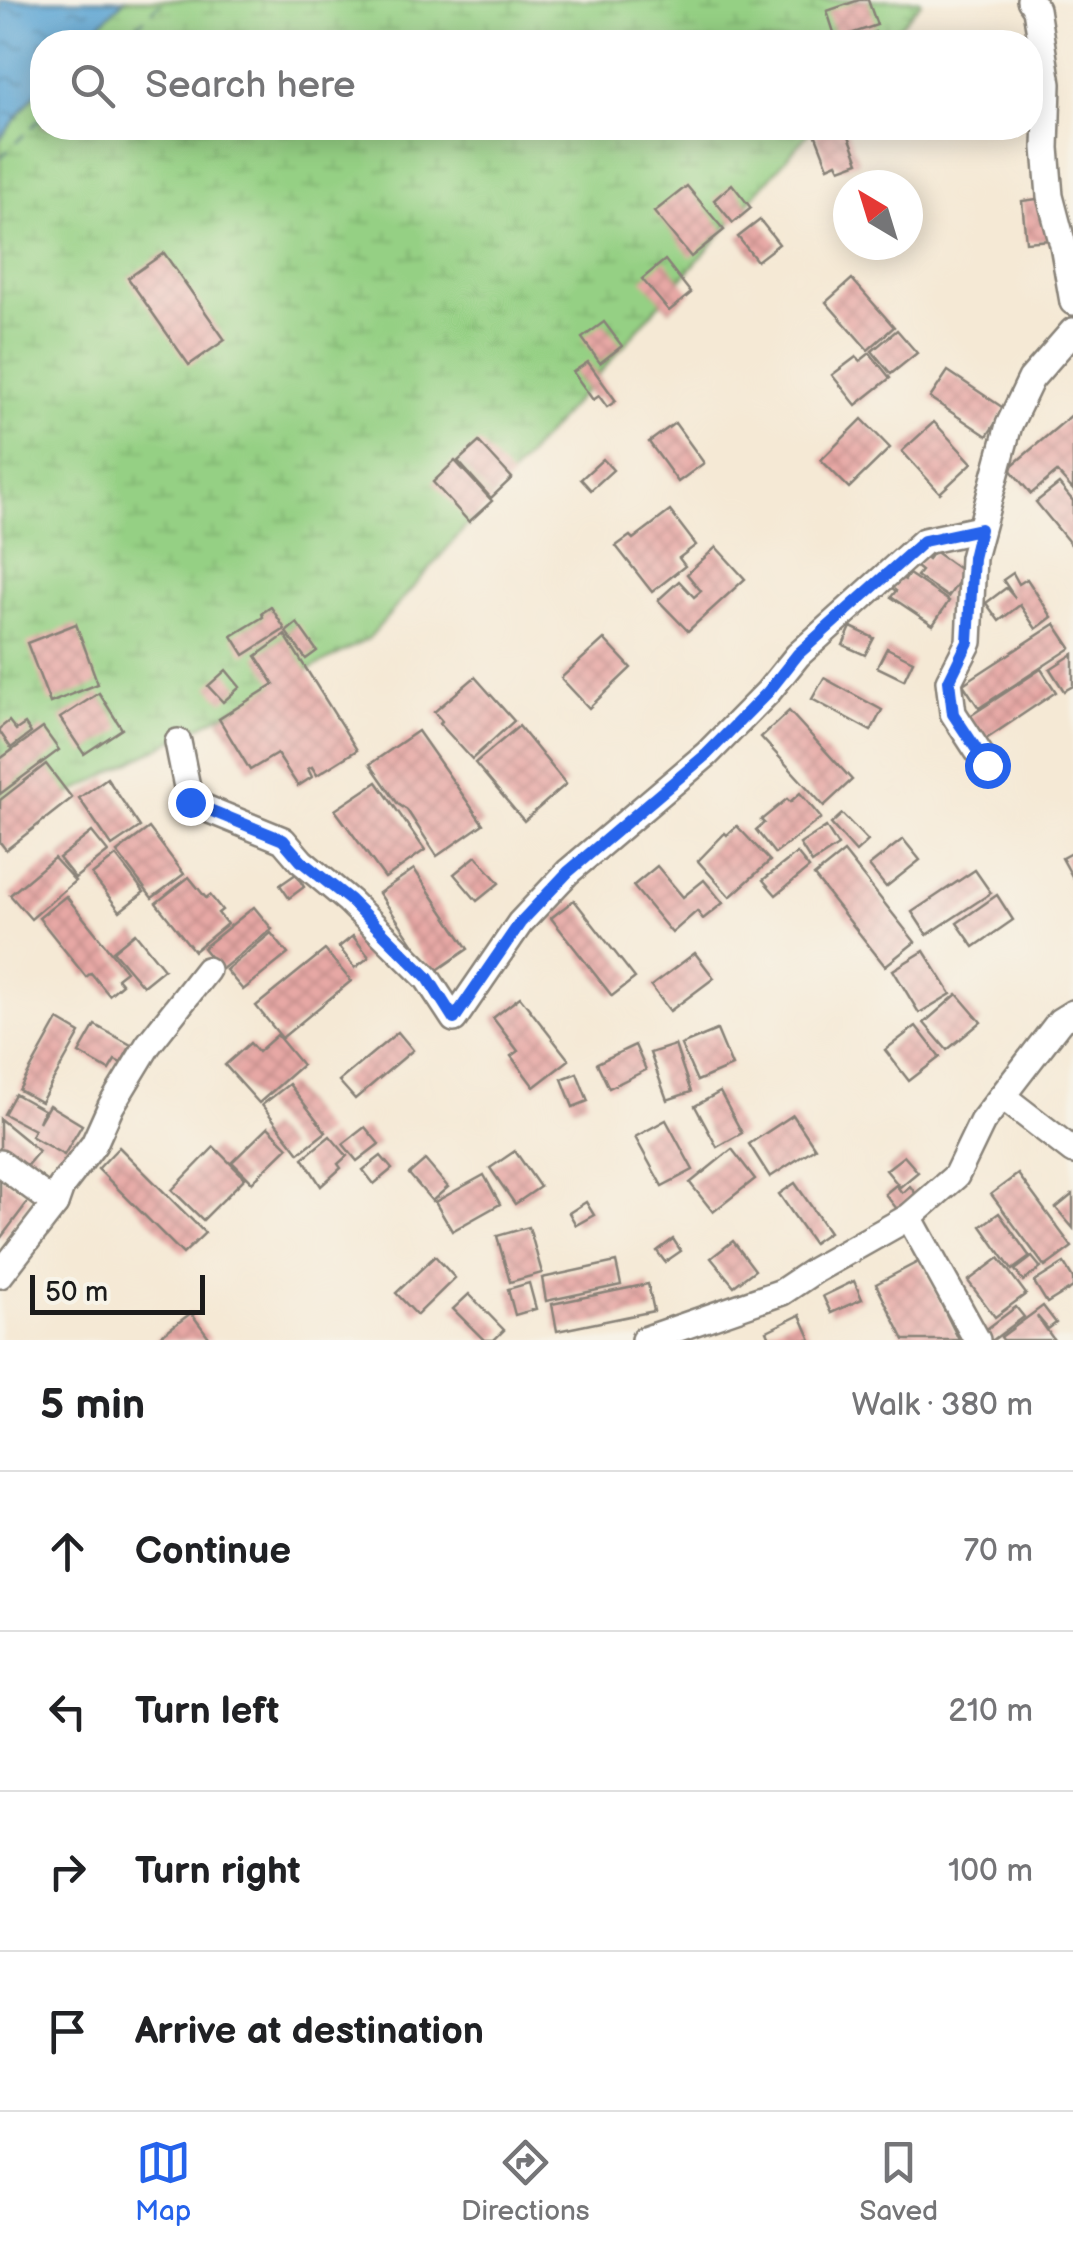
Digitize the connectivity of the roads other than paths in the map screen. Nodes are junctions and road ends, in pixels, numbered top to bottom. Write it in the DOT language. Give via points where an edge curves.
graph roads {
  1 [pos="1030,0"];
  2 [pos="1039,30"];
  3 [pos="1043,53"];
  4 [pos="1069,263"];
  5 [pos="1073,302"];
  6 [pos="1073,331"];
  7 [pos="980,529"];
  8 [pos="178,742"];
  9 [pos="987,765"];
  10 [pos="207,970"];
  11 [pos="1073,1014"];
  12 [pos="1002,1096"];
  13 [pos="1073,1151"];
  14 [pos="0,1164"];
  15 [pos="55,1204"];
  16 [pos="909,1217"];
  17 [pos="0,1275"];
  18 [pos="644,1340"];
  19 [pos="978,1340"];
  1 -- 2 [label="street"];
  3 -- 4 [label="street" via="1050,196"];
  4 -- 5 [label="street"];
  6 -- 7 [label="street" via="1031,379 1009,425"];
  7 -- 8 [label="street" via="924,541 798,654 707,754 568,872 520,923 454,1019 428,978 283,840 190,802"];
  7 -- 9 [label="street" via="968,642 949,681 953,714"];
  10 -- 15 [label="street" via="148,1045"];
  11 -- 12 [label="street" via="1060,1021"];
  12 -- 13 [label="street"];
  12 -- 16 [label="street" via="956,1176"];
  14 -- 15 [label="street"];
  15 -- 17 [label="street"];
  16 -- 18 [label="street" via="782,1292"];
  16 -- 19 [label="street"];
}
